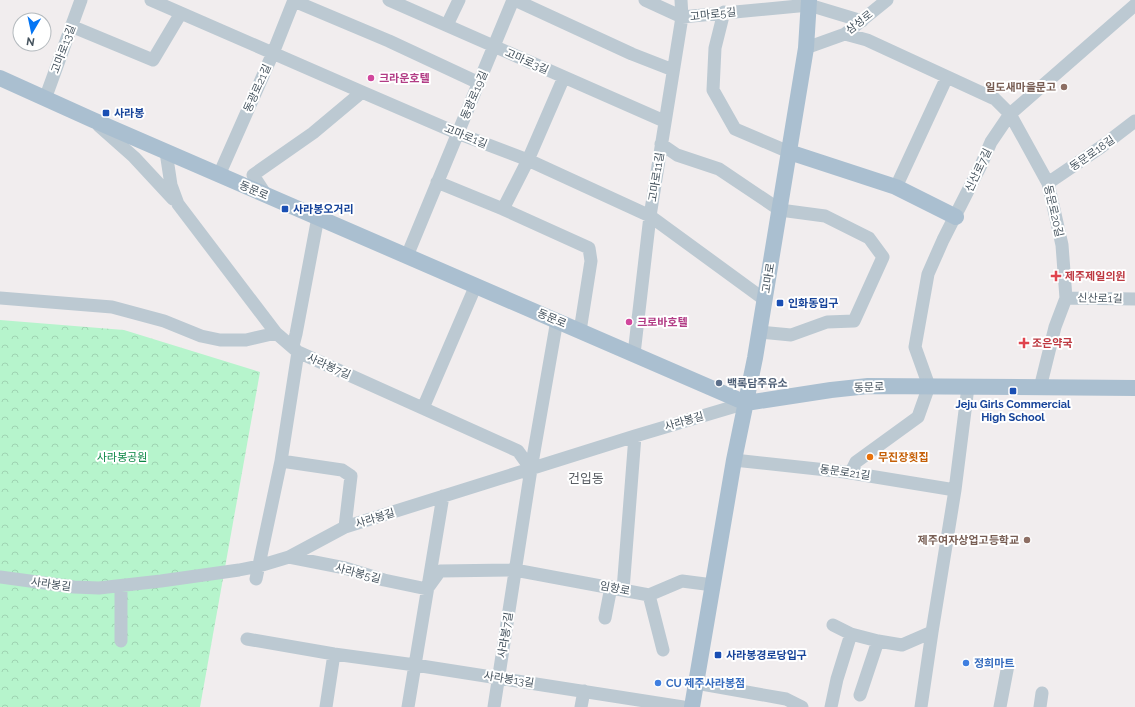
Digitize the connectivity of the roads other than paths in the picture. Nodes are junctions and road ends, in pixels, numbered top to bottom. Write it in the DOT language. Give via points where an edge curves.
graph roads {
  1 [pos="81,0"];
  2 [pos="151,0"];
  3 [pos="389,0"];
  4 [pos="459,0"];
  5 [pos="514,0"];
  6 [pos="645,0"];
  7 [pos="681,0"];
  8 [pos="887,0"];
  9 [pos="294,1"];
  10 [pos="809,3"];
  11 [pos="1135,5"];
  12 [pos="724,12"];
  13 [pos="181,13"];
  14 [pos="682,17"];
  15 [pos="862,21"];
  16 [pos="447,25"];
  17 [pos="71,26"];
  18 [pos="845,34"];
  19 [pos="494,46"];
  20 [pos="806,48"];
  21 [pos="273,53"];
  22 [pos="673,70"];
  23 [pos="564,77"];
  24 [pos="948,77"];
  25 [pos="0,78"];
  26 [pos="479,83"];
  27 [pos="362,92"];
  28 [pos="45,99"];
  29 [pos="1010,114"];
  30 [pos="93,120"];
  31 [pos="664,121"];
  32 [pos="1135,121"];
  33 [pos="457,133"];
  34 [pos="661,144"];
  35 [pos="166,152"];
  36 [pos="789,152"];
  37 [pos="528,160"];
  38 [pos="219,175"];
  39 [pos="437,182"];
  40 [pos="1048,183"];
  41 [pos="896,188"];
  42 [pos="266,195"];
  43 [pos="178,204"];
  44 [pos="503,209"];
  45 [pos="780,210"];
  46 [pos="650,216"];
  47 [pos="318,217"];
  48 [pos="956,217"];
  49 [pos="408,256"];
  50 [pos="476,285"];
  51 [pos="0,298"];
  52 [pos="1066,298"];
  53 [pos="1135,299"];
  54 [pos="765,300"];
  55 [pos="557,320"];
  56 [pos="580,331"];
  57 [pos="276,332"];
  58 [pos="759,332"];
  59 [pos="296,349"];
  60 [pos="634,354"];
  61 [pos="930,386"];
  62 [pos="968,387"];
  63 [pos="1040,388"];
  64 [pos="1135,388"];
  65 [pos="746,403"];
  66 [pos="423,408"];
  67 [pos="635,436"];
  68 [pos="734,460"];
  69 [pos="281,461"];
  70 [pos="531,469"];
  71 [pos="851,472"];
  72 [pos="955,490"];
  73 [pos="443,496"];
  74 [pos="345,527"];
  75 [pos="289,557"];
  76 [pos="259,566"];
  77 [pos="515,570"];
  78 [pos="0,577"];
  79 [pos="256,579"];
  80 [pos="712,585"];
  81 [pos="121,586"];
  82 [pos="617,588"];
  83 [pos="427,589"];
  84 [pos="649,595"];
  85 [pos="605,618"];
  86 [pos="833,625"];
  87 [pos="932,632"];
  88 [pos="851,634"];
  89 [pos="247,640"];
  90 [pos="122,641"];
  91 [pos="878,641"];
  92 [pos="663,650"];
  93 [pos="334,654"];
  94 [pos="415,665"];
  95 [pos="1008,665"];
  96 [pos="498,677"];
  97 [pos="696,683"];
  98 [pos="584,691"];
  99 [pos="1042,693"];
  100 [pos="860,695"];
  101 [pos="785,703"];
  102 [pos="326,707"];
  103 [pos="408,707"];
  104 [pos="494,707"];
  105 [pos="581,707"];
  106 [pos="683,707"];
  107 [pos="692,707"];
  108 [pos="802,707"];
  109 [pos="831,707"];
  110 [pos="921,707"];
  111 [pos="1000,707"];
  112 [pos="1040,707"];
  1 -- 17 [label="street, 고마로13길"];
  2 -- 13 [label="street, 고마로1길"];
  3 -- 16 [label="street, 고마로3길"];
  4 -- 16 [label="street"];
  5 -- 19 [label="street, 동광로19길"];
  5 -- 22 [label="street"];
  6 -- 14 [label="street, 고마로5길"];
  7 -- 14 [label="street, 고마로11길"];
  8 -- 15 [label="street, 삼성로"];
  9 -- 21 [label="street, 동광로21길"];
  9 -- 26 [label="street"];
  10 -- 12 [label="street, 고마로5길"];
  10 -- 15 [label="street"];
  10 -- 20 [label="main road, 고마로"];
  11 -- 29 [label="street, 신산로7길"];
  12 -- 14 [label="street, 고마로5길"];
  12 -- 36 [label="street" via="715,48 713,90 735,129"];
  13 -- 17 [label="street" via="153,60"];
  13 -- 21 [label="street, 고마로1길"];
  14 -- 22 [label="street, 고마로11길"];
  15 -- 18 [label="street, 삼성로"];
  16 -- 19 [label="street, 고마로3길"];
  17 -- 28 [label="street, 고마로13길"];
  18 -- 20 [label="street, 삼성로"];
  18 -- 24 [label="street, 동문로20길" via="867,40"];
  19 -- 23 [label="street, 고마로3길"];
  19 -- 26 [label="street, 동광로19길"];
  20 -- 36 [label="main road, 고마로"];
  21 -- 27 [label="street, 고마로1길"];
  21 -- 38 [label="street, 동광로21길"];
  22 -- 31 [label="street, 고마로11길"];
  23 -- 31 [label="street, 고마로3길"];
  23 -- 37 [label="street"];
  24 -- 29 [label="street, 동문로20길" via="995,99"];
  24 -- 41 [label="street"];
  25 -- 28 [label="main road, 동문로"];
  26 -- 33 [label="street, 동광로19길"];
  27 -- 33 [label="street, 고마로1길"];
  27 -- 42 [label="street" via="313,133 253,175"];
  28 -- 30 [label="main road, 동문로"];
  29 -- 40 [label="street, 동문로20길"];
  29 -- 48 [label="street, 신산로7길" via="991,142"];
  30 -- 35 [label="main road, 동문로"];
  30 -- 43 [label="street" via="134,157"];
  31 -- 34 [label="street, 고마로11길"];
  32 -- 40 [label="street, 동문로18길" via="1102,147"];
  33 -- 37 [label="street, 고마로1길"];
  33 -- 39 [label="street, 동광로19길"];
  34 -- 45 [label="street" via="677,155 719,169"];
  34 -- 46 [label="street, 고마로11길"];
  35 -- 38 [label="main road, 동문로"];
  35 -- 43 [label="street, 사라봉7길" via="171,185"];
  36 -- 41 [label="main road"];
  36 -- 45 [label="main road, 고마로"];
  37 -- 44 [label="street"];
  37 -- 46 [label="street, 고마로1길"];
  38 -- 42 [label="main road, 동문로"];
  39 -- 44 [label="street"];
  39 -- 49 [label="street, 동광로19길"];
  40 -- 52 [label="street, 동문로20길" via="1062,245"];
  41 -- 48 [label="main road"];
  42 -- 47 [label="main road, 동문로"];
  43 -- 57 [label="street, 사라봉7길"];
  44 -- 56 [label="street" via="589,248 592,261"];
  45 -- 54 [label="main road, 고마로"];
  45 -- 58 [label="street" via="824,216 869,238 883,257 854,321 827,322 791,335"];
  46 -- 54 [label="street, 고마로1길"];
  46 -- 60 [label="street, 고마로11길"];
  47 -- 49 [label="main road, 동문로"];
  47 -- 59 [label="street" via="296,334"];
  48 -- 61 [label="street, 신산로7길" via="928,274 915,347"];
  49 -- 50 [label="main road, 동문로"];
  50 -- 55 [label="main road, 동문로"];
  50 -- 66 [label="street"];
  51 -- 57 [label="street" via="112,307 164,321 200,336 220,340 246,340"];
  52 -- 53 [label="street, 신산로1길"];
  52 -- 63 [label="street, 동문로20길" via="1055,327"];
  54 -- 58 [label="main road, 고마로"];
  55 -- 56 [label="main road, 동문로"];
  55 -- 70 [label="street, 사라봉7길"];
  56 -- 60 [label="main road, 동문로"];
  57 -- 59 [label="street, 사라봉7길"];
  58 -- 65 [label="main road, 고마로"];
  59 -- 66 [label="street, 사라봉7길"];
  59 -- 69 [label="street"];
  60 -- 65 [label="main road, 동문로"];
  61 -- 62 [label="main road, 동문로"];
  61 -- 65 [label="main road, 동문로" via="868,386"];
  61 -- 71 [label="street" via="918,417 856,462"];
  62 -- 63 [label="main road, 동문로"];
  62 -- 72 [label="street"];
  63 -- 64 [label="main road, 동문로"];
  65 -- 67 [label="street, 사라봉길"];
  65 -- 68 [label="main road"];
  66 -- 70 [label="street, 사라봉7길" via="518,451"];
  67 -- 70 [label="street, 사라봉길"];
  67 -- 82 [label="street"];
  68 -- 71 [label="street, 동문로21길"];
  68 -- 80 [label="main road"];
  69 -- 74 [label="street" via="342,470 351,476"];
  69 -- 76 [label="street"];
  70 -- 73 [label="street, 사라봉길"];
  70 -- 77 [label="street, 사라봉7길"];
  71 -- 72 [label="street, 동문로21길"];
  72 -- 87 [label="street"];
  73 -- 74 [label="street, 사라봉길"];
  73 -- 83 [label="street"];
  74 -- 75 [label="street, 사라봉길"];
  75 -- 76 [label="street, 사라봉길"];
  75 -- 83 [label="street, 사라봉5길"];
  76 -- 79 [label="street"];
  76 -- 81 [label="street, 사라봉길"];
  77 -- 82 [label="street, 임항로"];
  77 -- 83 [label="street, 임항로" via="440,571"];
  77 -- 96 [label="street, 사라봉7길"];
  78 -- 81 [label="street, 사라봉길" via="74,587"];
  80 -- 84 [label="street" via="682,581"];
  80 -- 97 [label="main road"];
  81 -- 90 [label="street"];
  82 -- 84 [label="street, 임항로"];
  82 -- 85 [label="street"];
  83 -- 94 [label="street"];
  84 -- 92 [label="street"];
  86 -- 88 [label="street"];
  87 -- 91 [label="street" via="902,645"];
  87 -- 110 [label="street"];
  88 -- 91 [label="street"];
  88 -- 109 [label="street"];
  89 -- 93 [label="street, 사라봉13길"];
  91 -- 100 [label="street"];
  93 -- 94 [label="street, 사라봉13길"];
  93 -- 102 [label="street"];
  94 -- 96 [label="street, 사라봉13길"];
  94 -- 103 [label="street"];
  95 -- 111 [label="street"];
  96 -- 98 [label="street, 사라봉13길"];
  96 -- 104 [label="street, 사라봉7길"];
  97 -- 101 [label="street"];
  97 -- 107 [label="main road"];
  98 -- 105 [label="street"];
  98 -- 106 [label="street, 사라봉13길"];
  99 -- 112 [label="street"];
  101 -- 108 [label="street"];
}
